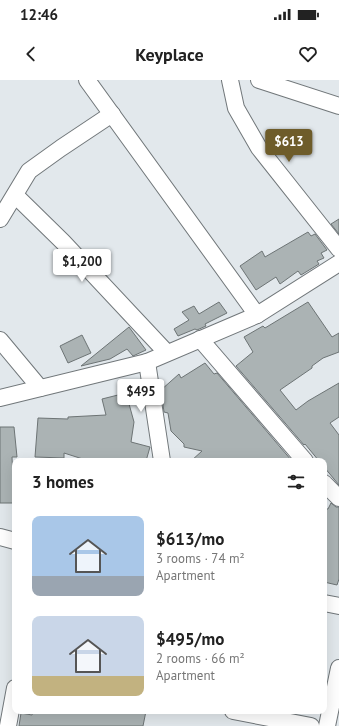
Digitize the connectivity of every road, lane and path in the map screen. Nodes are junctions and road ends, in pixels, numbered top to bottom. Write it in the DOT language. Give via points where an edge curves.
graph roads {
  1 [pos="88,80"];
  2 [pos="230,80"];
  3 [pos="259,80"];
  4 [pos="338,103"];
  5 [pos="112,114"];
  6 [pos="15,195"];
  7 [pos="0,220"];
  8 [pos="339,249"];
  9 [pos="339,263"];
  10 [pos="257,315"];
  11 [pos="200,339"];
  12 [pos="0,340"];
  13 [pos="167,353"];
  14 [pos="147,362"];
  15 [pos="40,388"];
  16 [pos="0,398"];
  17 [pos="162,458"];
  18 [pos="302,458"];
  19 [pos="327,486"];
  20 [pos="339,498"];
  21 [pos="0,537"];
  22 [pos="12,540"];
  23 [pos="327,604"];
  24 [pos="339,606"];
  25 [pos="339,668"];
  26 [pos="12,704"];
  27 [pos="249,714"];
  28 [pos="8,726"];
  29 [pos="311,726"];
  30 [pos="327,726"];
  1 -- 5 [label="street"];
  2 -- 8 [label="street" via="236,108 260,148"];
  3 -- 4 [label="street"];
  5 -- 6 [label="street" via="29,171"];
  5 -- 10 [label="street"];
  6 -- 7 [label="street"];
  6 -- 13 [label="street" via="63,242"];
  9 -- 10 [label="street"];
  10 -- 11 [label="street"];
  11 -- 13 [label="street"];
  11 -- 18 [label="street"];
  12 -- 15 [label="street"];
  13 -- 14 [label="street"];
  14 -- 15 [label="street"];
  14 -- 17 [label="street"];
  15 -- 16 [label="street"];
  19 -- 20 [label="street"];
  21 -- 22 [label="street"];
  23 -- 24 [label="street"];
  25 -- 30 [label="street"];
  26 -- 28 [label="street"];
  27 -- 29 [label="street"];
}
